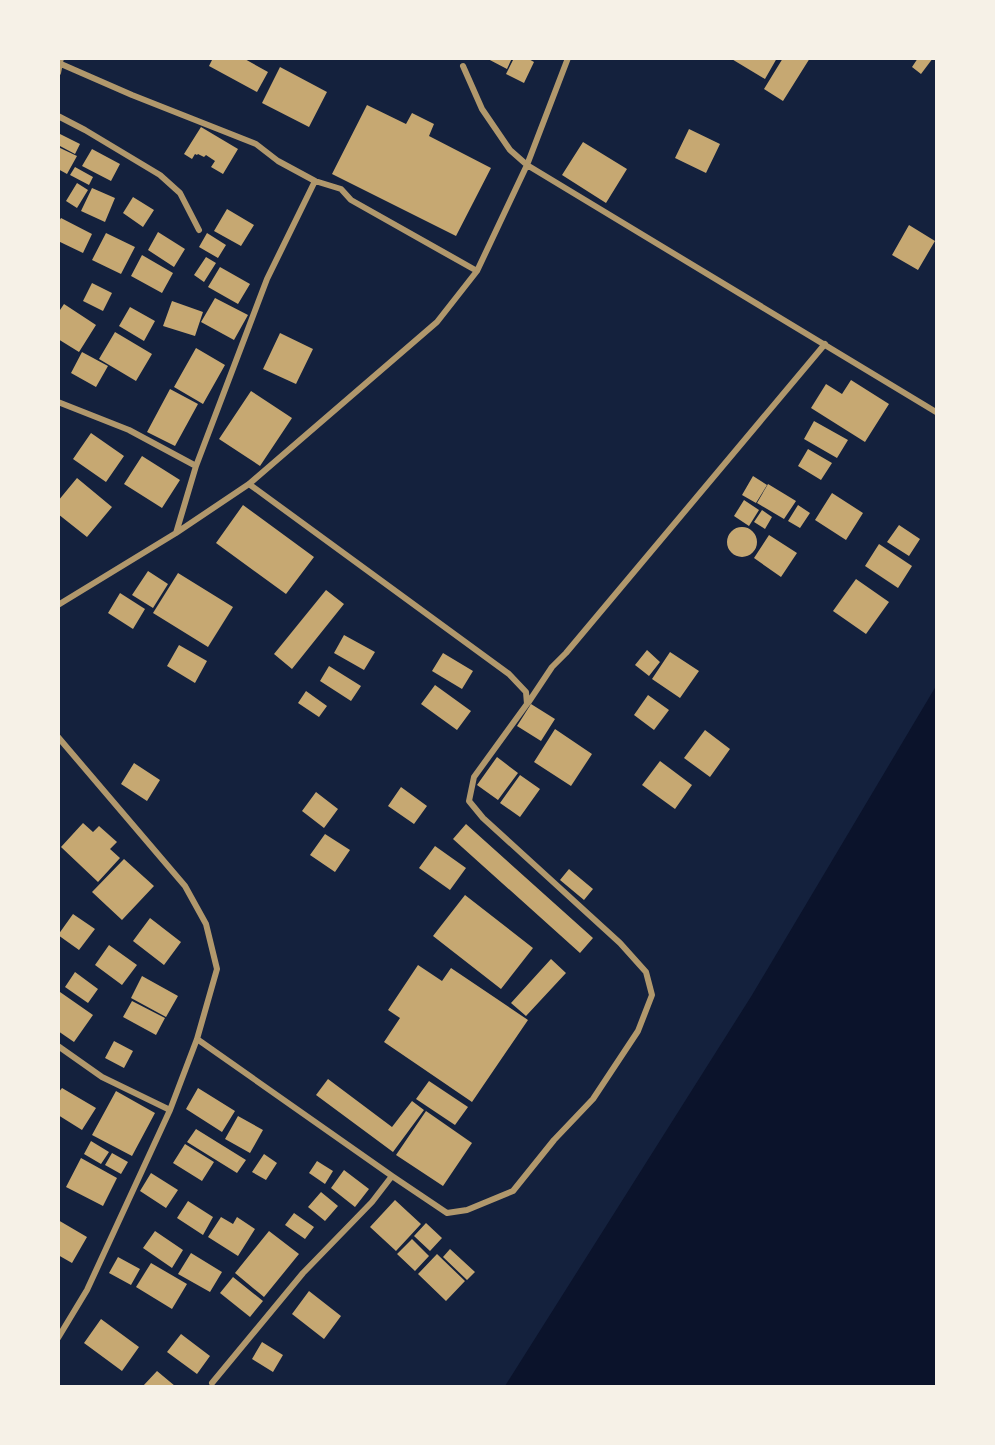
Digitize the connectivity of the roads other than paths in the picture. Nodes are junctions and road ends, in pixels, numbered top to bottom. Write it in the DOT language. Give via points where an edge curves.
graph roads {
  1 [pos="568,58"];
  2 [pos="61,61"];
  3 [pos="463,66"];
  4 [pos="58,73"];
  5 [pos="58,116"];
  6 [pos="527,165"];
  7 [pos="315,181"];
  8 [pos="200,230"];
  9 [pos="477,271"];
  10 [pos="825,344"];
  11 [pos="58,402"];
  12 [pos="936,412"];
  13 [pos="196,466"];
  14 [pos="249,484"];
  15 [pos="176,533"];
  16 [pos="58,605"];
  17 [pos="527,704"];
  18 [pos="58,737"];
  19 [pos="197,1040"];
  20 [pos="58,1046"];
  21 [pos="170,1110"];
  22 [pos="392,1176"];
  23 [pos="58,1338"];
  24 [pos="212,1383"];
  1 -- 6 [label="street"];
  2 -- 4 [label="street"];
  2 -- 7 [label="street" via="132,95 256,144"];
  3 -- 6 [label="street" via="482,109 510,150"];
  5 -- 8 [label="street" via="160,175 180,193"];
  6 -- 9 [label="street"];
  6 -- 10 [label="street"];
  7 -- 9 [label="street" via="341,189 351,200"];
  7 -- 13 [label="street" via="267,279"];
  9 -- 14 [label="street" via="437,322"];
  10 -- 12 [label="street"];
  10 -- 17 [label="street" via="552,667"];
  11 -- 13 [label="street" via="129,430"];
  13 -- 15 [label="street"];
  14 -- 15 [label="street"];
  14 -- 17 [label="street" via="509,674 526,692"];
  15 -- 16 [label="street"];
  17 -- 22 [label="street" via="474,777 469,801 620,943 646,972 652,995 638,1031 593,1099 513,1191 467,1210 447,1213"];
  18 -- 19 [label="street" via="185,886 206,924 217,969"];
  19 -- 21 [label="street"];
  19 -- 22 [label="street"];
  20 -- 21 [label="street" via="102,1077"];
  21 -- 23 [label="street" via="87,1290"];
  22 -- 24 [label="street" via="303,1273"];
}
